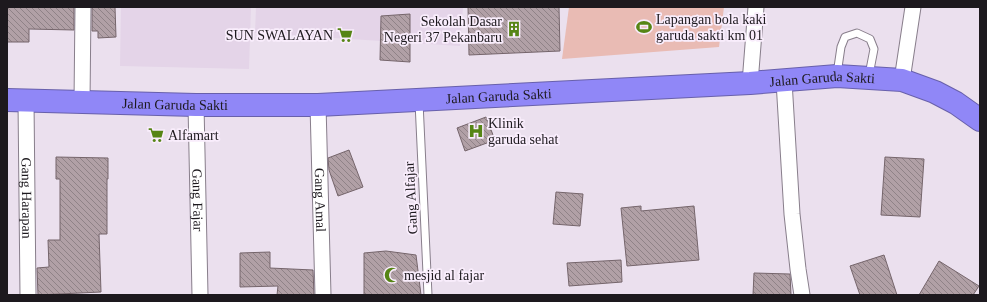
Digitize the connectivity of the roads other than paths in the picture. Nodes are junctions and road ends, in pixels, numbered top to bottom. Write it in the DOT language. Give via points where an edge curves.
graph roads {
  1 [pos="83,7"];
  2 [pos="756,7"];
  3 [pos="913,7"];
  4 [pos="837,76"];
  5 [pos="869,77"];
  6 [pos="902,80"];
  7 [pos="784,81"];
  8 [pos="750,83"];
  9 [pos="17,100"];
  10 [pos="419,100"];
  11 [pos="82,102"];
  12 [pos="196,104"];
  13 [pos="318,105"];
  14 [pos="980,120"];
  15 [pos="28,295"];
  16 [pos="200,295"];
  17 [pos="323,295"];
  18 [pos="428,295"];
  19 [pos="802,295"];
  1 -- 11 [label="street"];
  2 -- 8 [label="street"];
  3 -- 6 [label="street"];
  4 -- 5 [label="highway, Jalan Garuda Sakti"];
  4 -- 5 [label="lane" via="844,37 857,33 870,39 874,49"];
  4 -- 7 [label="highway, Jalan Garuda Sakti"];
  5 -- 6 [label="highway, Jalan Garuda Sakti"];
  6 -- 14 [label="highway, Jalan Garuda Sakti" via="935,92"];
  7 -- 8 [label="highway, Jalan Garuda Sakti"];
  7 -- 19 [label="street" via="792,214"];
  8 -- 10 [label="highway, Jalan Garuda Sakti"];
  9 -- 11 [label="highway, Jalan Garuda Sakti"];
  9 -- 15 [label="street, Gang Harapan"];
  10 -- 13 [label="highway, Jalan Garuda Sakti"];
  10 -- 18 [label="lane, Gang Alfajar"];
  11 -- 12 [label="highway, Jalan Garuda Sakti"];
  12 -- 13 [label="highway, Jalan Garuda Sakti"];
  12 -- 16 [label="street, Gang Fajar"];
  13 -- 17 [label="street, Gang Amal"];
}
